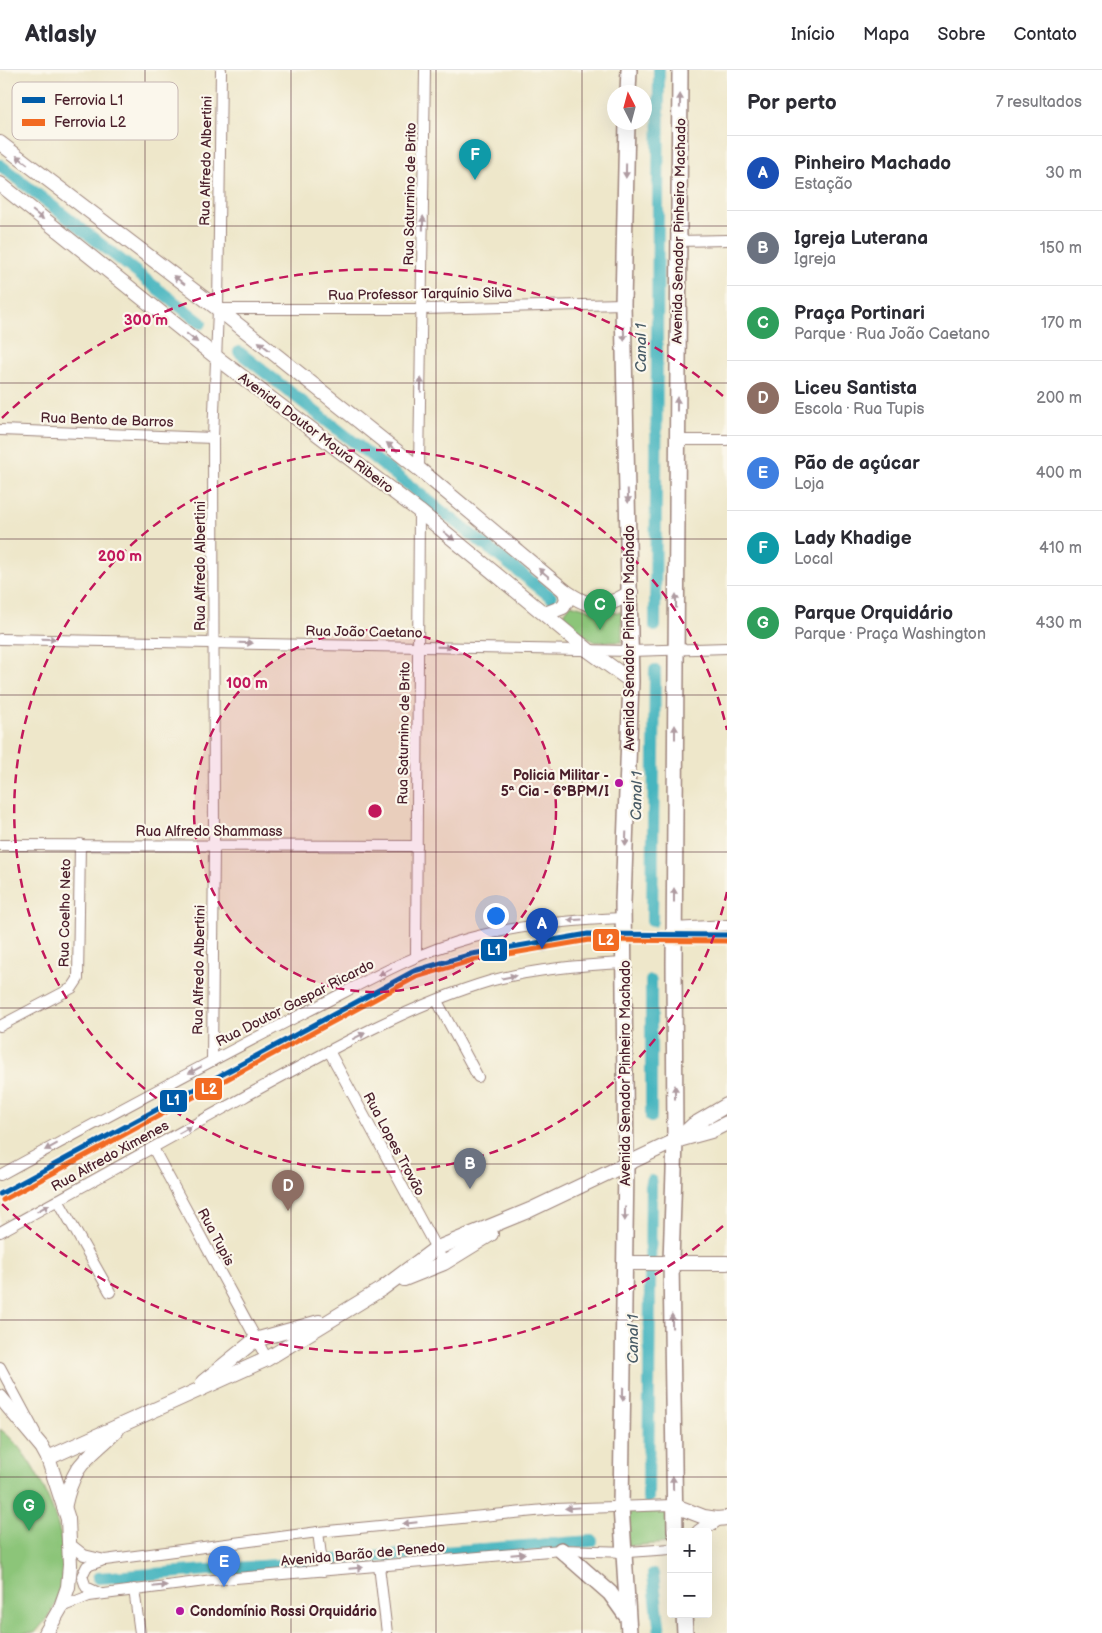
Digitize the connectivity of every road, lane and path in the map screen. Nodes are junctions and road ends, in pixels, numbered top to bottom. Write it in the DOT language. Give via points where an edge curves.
graph roads {
  1 [pos="221,70"];
  2 [pos="425,70"];
  3 [pos="629,70"];
  4 [pos="680,70"];
  5 [pos="628,85"];
  6 [pos="628,130"];
  7 [pos="0,143"];
  8 [pos="0,184"];
  9 [pos="678,240"];
  10 [pos="727,240"];
  11 [pos="623,304"];
  12 [pos="422,309"];
  13 [pos="218,313"];
  14 [pos="216,353"];
  15 [pos="0,430"];
  16 [pos="213,438"];
  17 [pos="677,440"];
  18 [pos="727,440"];
  19 [pos="419,469"];
  20 [pos="419,511"];
  21 [pos="565,591"];
  22 [pos="631,592"];
  23 [pos="545,614"];
  24 [pos="0,638"];
  25 [pos="214,643"];
  26 [pos="419,647"];
  27 [pos="727,648"];
  28 [pos="588,650"];
  29 [pos="672,650"];
  30 [pos="634,651"];
  31 [pos="631,681"];
  32 [pos="80,844"];
  33 [pos="0,845"];
  34 [pos="214,845"];
  35 [pos="417,846"];
  36 [pos="623,918"];
  37 [pos="727,925"];
  38 [pos="674,928"];
  39 [pos="416,956"];
  40 [pos="624,963"];
  41 [pos="437,1001"];
  42 [pos="0,1026"];
  43 [pos="328,1052"];
  44 [pos="212,1061"];
  45 [pos="478,1077"];
  46 [pos="727,1105"];
  47 [pos="727,1123"];
  48 [pos="675,1141"];
  49 [pos="153,1148"];
  50 [pos="626,1166"];
  51 [pos="0,1174"];
  52 [pos="58,1200"];
  53 [pos="530,1210"];
  54 [pos="0,1232"];
  55 [pos="435,1249"];
  56 [pos="671,1262"];
  57 [pos="444,1263"];
  58 [pos="628,1263"];
  59 [pos="727,1263"];
  60 [pos="383,1288"];
  61 [pos="110,1292"];
  62 [pos="335,1317"];
  63 [pos="256,1340"];
  64 [pos="267,1359"];
  65 [pos="0,1366"];
  66 [pos="189,1394"];
  67 [pos="0,1397"];
  68 [pos="125,1422"];
  69 [pos="45,1452"];
  70 [pos="667,1505"];
  71 [pos="623,1506"];
  72 [pos="64,1508"];
  73 [pos="722,1518"];
  74 [pos="675,1528"];
  75 [pos="706,1528"];
  76 [pos="318,1532"];
  77 [pos="70,1544"];
  78 [pos="667,1549"];
  79 [pos="561,1550"];
  80 [pos="625,1552"];
  81 [pos="105,1560"];
  82 [pos="379,1566"];
  83 [pos="323,1571"];
  84 [pos="134,1589"];
  85 [pos="103,1594"];
  86 [pos="61,1607"];
  87 [pos="684,1618"];
  88 [pos="628,1626"];
  89 [pos="46,1633"];
  90 [pos="140,1633"];
  91 [pos="387,1633"];
  92 [pos="685,1633"];
  1 -- 13 [label="street, Rua Alfredo Albertini"];
  12 -- 2 [label="street, Rua Saturnino de Brito, one-way"];
  3 -- 5 [label="main road"];
  9 -- 4 [label="main road, Avenida Senador Pinheiro Machado, one-way"];
  6 -- 11 [label="main road, Avenida Senador Pinheiro Machado, one-way"];
  13 -- 7 [label="street, one-way"];
  8 -- 14 [label="street, Avenida Doutor Moura Ribeiro, one-way"];
  9 -- 10 [label="street"];
  17 -- 9 [label="main road, Avenida Senador Pinheiro Machado, one-way"];
  11 -- 12 [label="street, Rua Professor Tarquínio Silva"];
  11 -- 22 [label="main road, Avenida Senador Pinheiro Machado, one-way"];
  12 -- 13 [label="street, Rua Professor Tarquínio Silva"];
  19 -- 12 [label="street, Rua Saturnino de Brito, one-way"];
  13 -- 14 [label="street, Rua Alfredo Albertini"];
  19 -- 13 [label="street, one-way"];
  14 -- 16 [label="street, Rua Alfredo Albertini"];
  14 -- 20 [label="street, Avenida Doutor Moura Ribeiro"];
  15 -- 16 [label="street, Rua Bento de Barros"];
  16 -- 25 [label="street, Rua Alfredo Albertini"];
  17 -- 18 [label="street"];
  29 -- 17 [label="main road, Avenida Senador Pinheiro Machado, one-way"];
  21 -- 19 [label="street, one-way"];
  20 -- 23 [label="street, Avenida Doutor Moura Ribeiro, one-way"];
  20 -- 26 [label="street, Rua Saturnino de Brito"];
  21 -- 22 [label="street" via="591,606 604,606"];
  21 -- 23 [label="street" via="567,600 563,607"];
  22 -- 30 [label="main road, Avenida Senador Pinheiro Machado"];
  23 -- 28 [label="street, Avenida Doutor Moura Ribeiro"];
  24 -- 25 [label="street, Rua João Caetano, one-way"];
  25 -- 26 [label="street, Rua João Caetano, one-way"];
  25 -- 34 [label="street, Rua Alfredo Albertini"];
  26 -- 28 [label="street, Rua João Caetano, one-way"];
  26 -- 35 [label="street, Rua Saturnino de Brito"];
  27 -- 29 [label="street, Rua João Caetano"];
  28 -- 30 [label="street, Rua João Caetano"];
  28 -- 31 [label="street, Avenida Doutor Moura Ribeiro"];
  29 -- 30 [label="street, Rua João Caetano"];
  38 -- 29 [label="main road, Avenida Senador Pinheiro Machado, one-way"];
  30 -- 31 [label="main road, Avenida Senador Pinheiro Machado"];
  31 -- 36 [label="main road, Avenida Senador Pinheiro Machado, one-way"];
  32 -- 33 [label="street, Rua Alfredo Shammass"];
  32 -- 34 [label="street, Rua Alfredo Shammass"];
  32 -- 42 [label="street, Rua Coelho Neto" via="78,979 72,988"];
  34 -- 35 [label="street, Rua Alfredo Shammass"];
  34 -- 44 [label="street, Rua Alfredo Albertini"];
  35 -- 39 [label="street, Rua Saturnino de Brito"];
  36 -- 39 [label="street, Rua Doutor Gaspar Ricardo, one-way" via="570,920 529,926 470,938"];
  36 -- 40 [label="main road, Avenida Senador Pinheiro Machado"];
  37 -- 38 [label="street"];
  48 -- 38 [label="main road, Avenida Senador Pinheiro Machado, one-way"];
  39 -- 44 [label="street, Rua Doutor Gaspar Ricardo, one-way"];
  41 -- 40 [label="street, Rua Alfredo Ximenes, one-way" via="509,976 553,968"];
  40 -- 50 [label="main road, Avenida Senador Pinheiro Machado"];
  43 -- 41 [label="street, Rua Alfredo Ximenes, one-way"];
  41 -- 45 [label="street"];
  49 -- 43 [label="street, Rua Alfredo Ximenes, one-way"];
  43 -- 55 [label="street, Rua Lopes Trovão"];
  44 -- 51 [label="street, Rua Doutor Gaspar Ricardo, one-way"];
  46 -- 48 [label="street"];
  47 -- 48 [label="street"];
  48 -- 50 [label="street"];
  48 -- 56 [label="main road, Avenida Senador Pinheiro Machado"];
  49 -- 52 [label="street, Rua Alfredo Ximenes"];
  49 -- 63 [label="street, Rua Tupis"];
  50 -- 53 [label="street"];
  50 -- 58 [label="main road, Avenida Senador Pinheiro Machado, one-way"];
  54 -- 52 [label="street, Rua Alfredo Ximenes, one-way"];
  52 -- 61 [label="street"];
  53 -- 55 [label="street"];
  53 -- 57 [label="street"];
  55 -- 57 [label="street, Rua Lopes Trovão"];
  55 -- 60 [label="street"];
  56 -- 58 [label="street"];
  56 -- 59 [label="street"];
  70 -- 56 [label="main road, Avenida Senador Pinheiro Machado, one-way"];
  57 -- 60 [label="street"];
  58 -- 71 [label="main road, Avenida Senador Pinheiro Machado, one-way"];
  60 -- 62 [label="street"];
  62 -- 63 [label="street"];
  62 -- 64 [label="street"];
  63 -- 64 [label="street, Rua Tupis"];
  63 -- 66 [label="street"];
  64 -- 66 [label="street"];
  65 -- 69 [label="street"];
  66 -- 68 [label="street"];
  67 -- 69 [label="street"];
  68 -- 69 [label="street"];
  68 -- 72 [label="street" via="81,1463 71,1481"];
  69 -- 72 [label="street"];
  70 -- 71 [label="street, Avenida Barão de Penedo"];
  70 -- 73 [label="street" via="704,1517"];
  70 -- 74 [label="main road, Avenida Senador Pinheiro Machado"];
  71 -- 76 [label="street, Avenida Barão de Penedo, one-way" via="555,1509"];
  71 -- 80 [label="main road, Avenida Senador Pinheiro Machado"];
  72 -- 77 [label="street"];
  73 -- 75 [label="street"];
  76 -- 81 [label="street, Avenida Barão de Penedo"];
  76 -- 83 [label="street"];
  77 -- 81 [label="street, Avenida Barão de Penedo" via="84,1555"];
  77 -- 86 [label="street" via="70,1577"];
  78 -- 80 [label="street, Avenida Barão de Penedo"];
  79 -- 80 [label="street, Avenida Barão de Penedo"];
  82 -- 79 [label="street, Avenida Barão de Penedo, one-way"];
  79 -- 88 [label="main road" via="610,1592 620,1605"];
  80 -- 88 [label="main road, Avenida Senador Pinheiro Machado"];
  81 -- 85 [label="street" via="87,1566 82,1576 86,1587"];
  83 -- 82 [label="street, Avenida Barão de Penedo, one-way"];
  82 -- 91 [label="street"];
  84 -- 83 [label="street, Avenida Barão de Penedo, one-way"];
  84 -- 85 [label="street, Avenida Barão de Penedo"];
  84 -- 90 [label="street"];
  85 -- 86 [label="street, Avenida Barão de Penedo"];
  86 -- 89 [label="street"];
  87 -- 92 [label="main road"];
}
